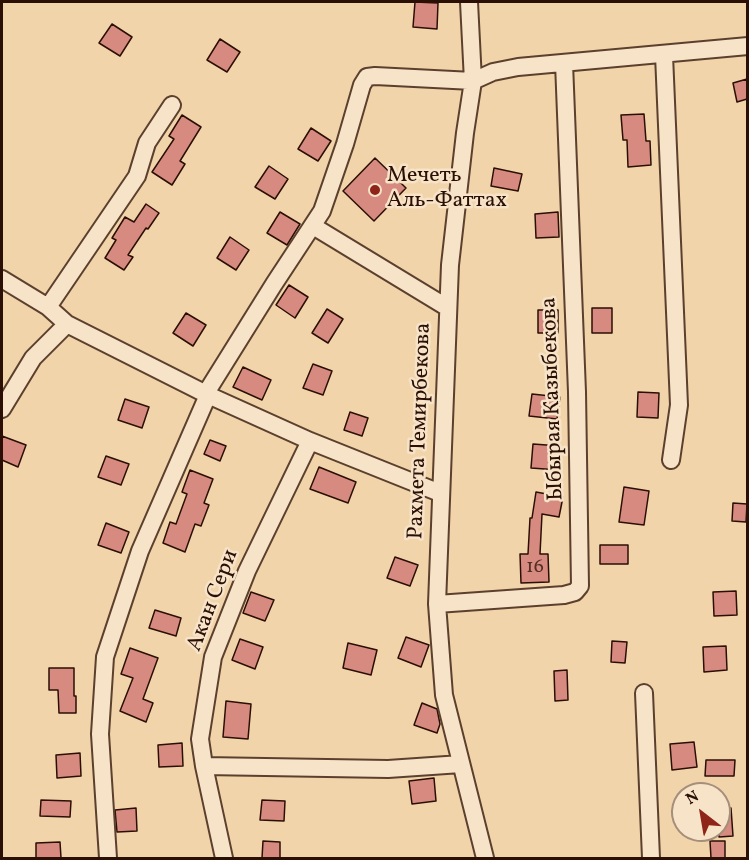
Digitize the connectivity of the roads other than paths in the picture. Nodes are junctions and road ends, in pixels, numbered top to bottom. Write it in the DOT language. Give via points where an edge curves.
graph roads {
  1 [pos="469,2"];
  2 [pos="747,46"];
  3 [pos="664,55"];
  4 [pos="564,63"];
  5 [pos="473,81"];
  6 [pos="172,105"];
  7 [pos="313,226"];
  8 [pos="2,279"];
  9 [pos="48,307"];
  10 [pos="448,308"];
  11 [pos="67,324"];
  12 [pos="207,394"];
  13 [pos="2,409"];
  14 [pos="310,441"];
  15 [pos="671,460"];
  16 [pos="441,493"];
  17 [pos="437,604"];
  18 [pos="644,693"];
  19 [pos="461,764"];
  20 [pos="204,766"];
  21 [pos="108,858"];
  22 [pos="224,858"];
  23 [pos="485,858"];
  24 [pos="651,858"];
  1 -- 5 [label="street, Рахмета Темирбекова"];
  2 -- 3 [label="street"];
  3 -- 4 [label="street"];
  3 -- 15 [label="street" via="679,405"];
  4 -- 5 [label="street" via="518,67"];
  4 -- 17 [label="street, Ыбырая Казыбекова" via="580,586 564,595"];
  5 -- 7 [label="street" via="367,77 322,211"];
  5 -- 10 [label="street, Рахмета Темирбекова"];
  6 -- 9 [label="street" via="147,143 136,176"];
  7 -- 10 [label="street"];
  7 -- 12 [label="street"];
  8 -- 9 [label="street"];
  9 -- 11 [label="street"];
  10 -- 16 [label="street, Рахмета Темирбекова"];
  11 -- 12 [label="street"];
  11 -- 13 [label="street" via="33,358"];
  12 -- 14 [label="street"];
  12 -- 21 [label="street" via="140,551 105,657 100,734"];
  14 -- 16 [label="street"];
  14 -- 20 [label="street, Акан Сери" via="247,571 213,657 200,739"];
  16 -- 17 [label="street, Рахмета Темирбекова"];
  17 -- 19 [label="street, Рахмета Темирбекова" via="444,694"];
  18 -- 24 [label="street"];
  19 -- 20 [label="street" via="388,769"];
  19 -- 23 [label="street, Рахмета Темирбекова"];
  20 -- 22 [label="street, Акан Сери"];
}
